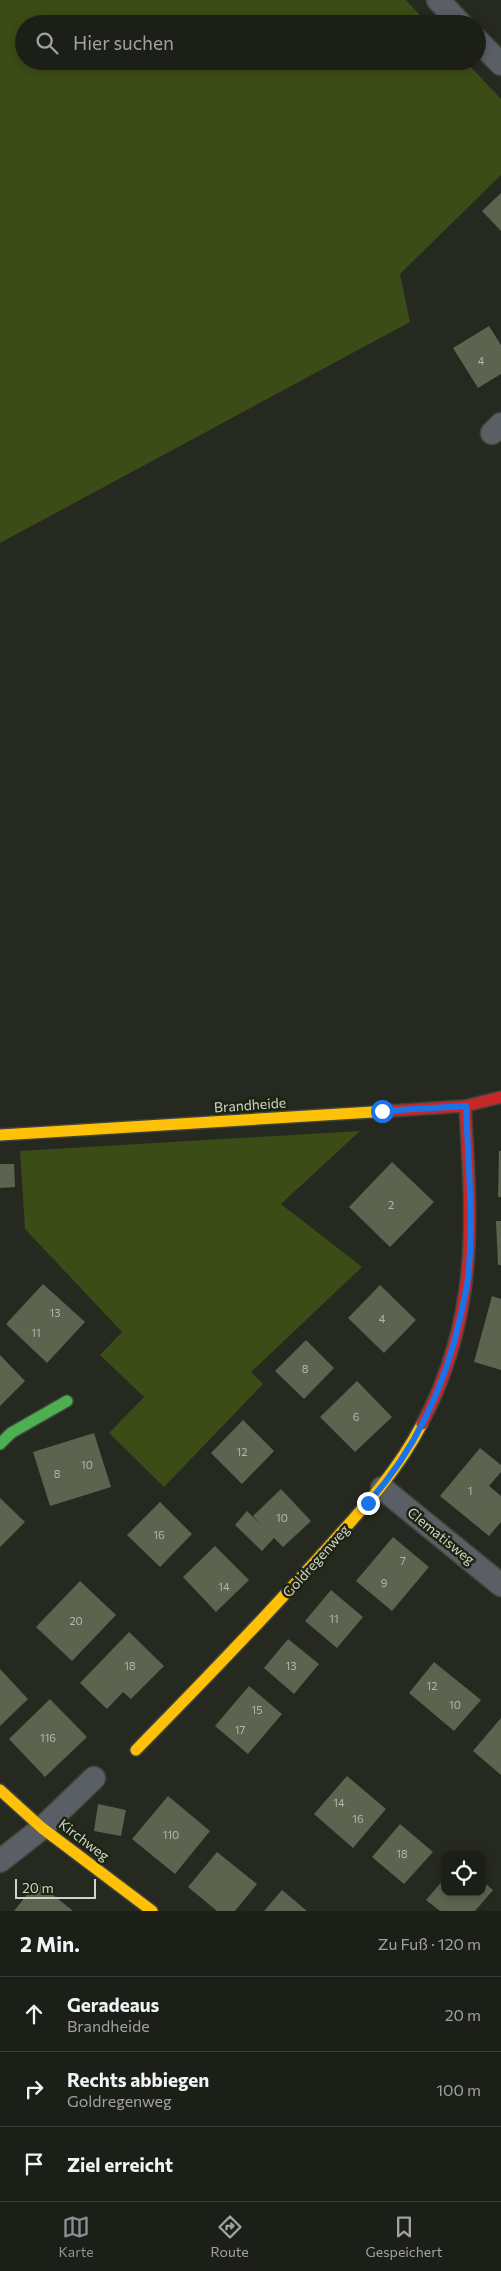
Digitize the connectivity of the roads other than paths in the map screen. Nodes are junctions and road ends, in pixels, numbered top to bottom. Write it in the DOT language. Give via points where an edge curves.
graph roads {
  1 [pos="438,0"];
  2 [pos="452,15"];
  3 [pos="486,49"];
  4 [pos="501,64"];
  5 [pos="501,1096"];
  6 [pos="466,1106"];
  7 [pos="0,1135"];
  8 [pos="67,1401"];
  9 [pos="0,1444"];
  10 [pos="382,1488"];
  11 [pos="501,1585"];
  12 [pos="136,1750"];
  13 [pos="94,1778"];
  14 [pos="0,1790"];
  15 [pos="42,1828"];
  16 [pos="0,1861"];
  17 [pos="152,1911"];
  1 -- 2 [label="street"];
  3 -- 4 [label="street"];
  5 -- 6 [label="street, Brandheide"];
  6 -- 7 [label="street, Brandheide"];
  6 -- 10 [label="street, Goldregenweg" via="471,1210 468,1278 452,1352 420,1429"];
  8 -- 9 [label="street"];
  10 -- 11 [label="street, Clematisweg"];
  10 -- 12 [label="street, Goldregenweg" via="243,1641"];
  13 -- 15 [label="street"];
  14 -- 15 [label="street, Kirchweg"];
  15 -- 16 [label="street"];
  15 -- 17 [label="street, Kirchweg"];
}
